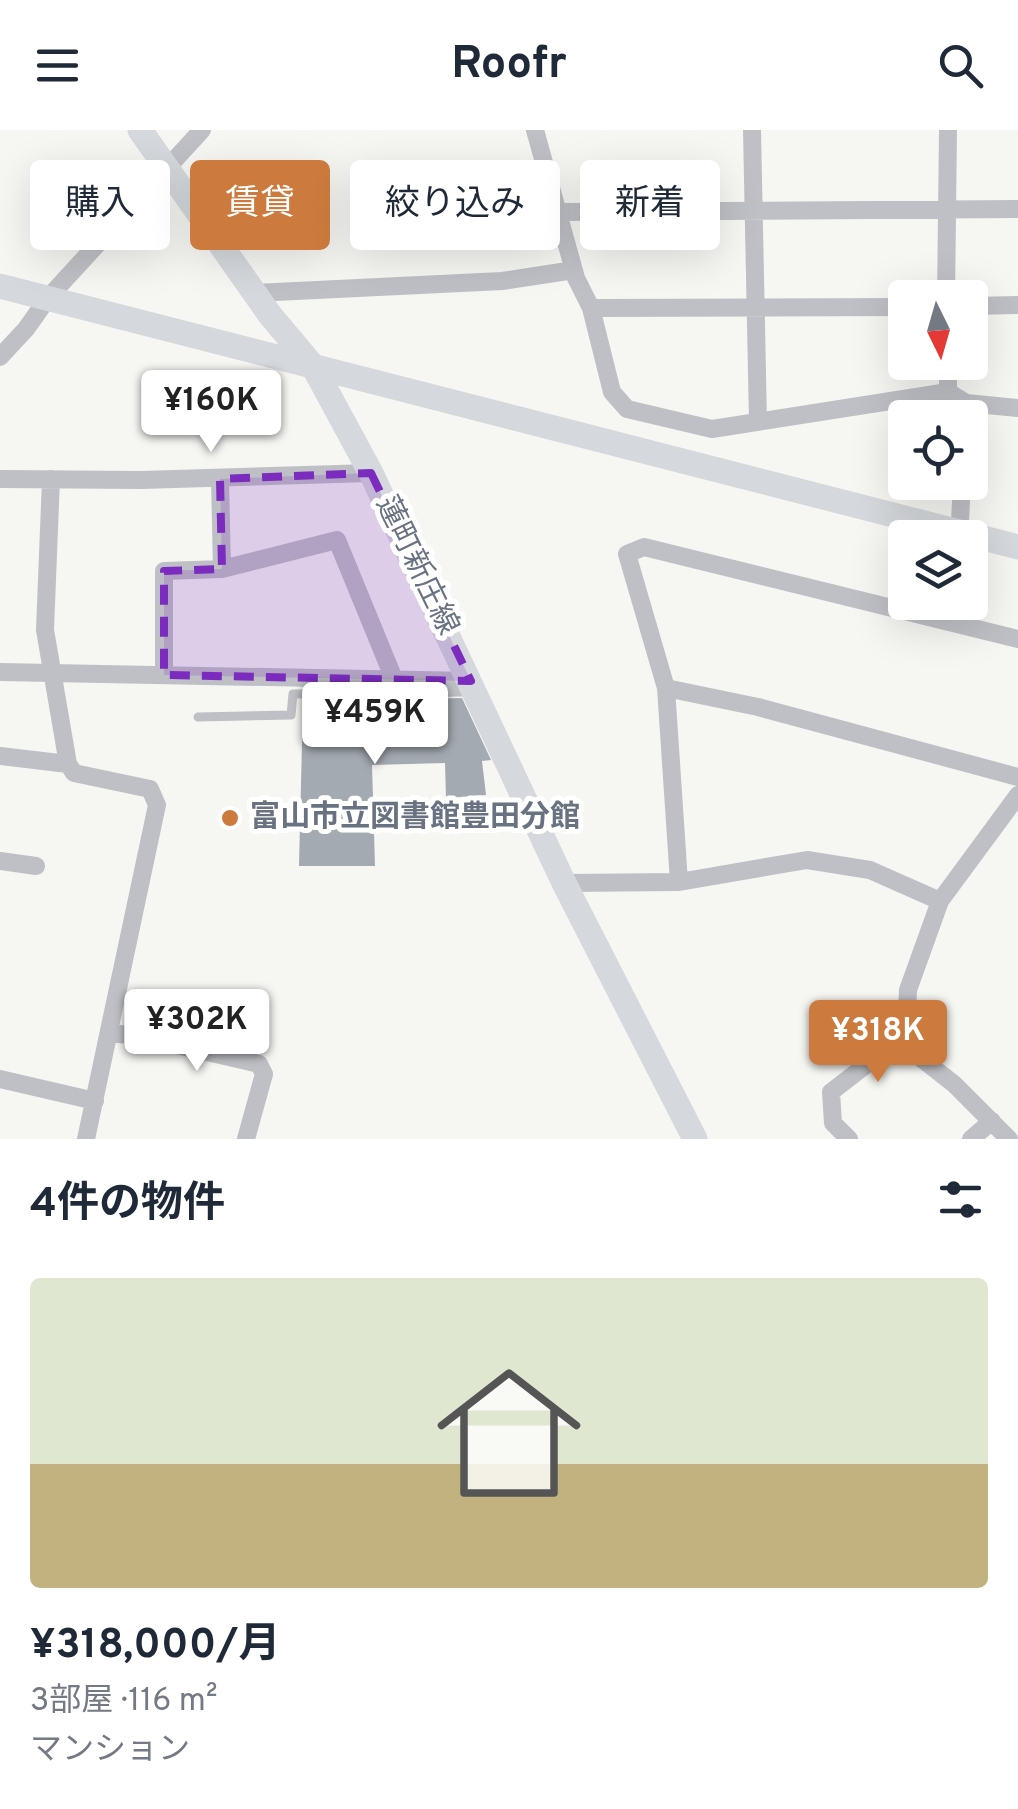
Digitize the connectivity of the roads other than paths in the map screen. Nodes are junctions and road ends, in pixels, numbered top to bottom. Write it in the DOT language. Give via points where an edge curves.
graph roads {
  1 [pos="140,130"];
  2 [pos="202,130"];
  3 [pos="534,130"];
  4 [pos="752,130"];
  5 [pos="948,130"];
  6 [pos="162,160"];
  7 [pos="544,160"];
  8 [pos="170,163"];
  9 [pos="170,170"];
  10 [pos="946,209"];
  11 [pos="1018,209"];
  12 [pos="754,210"];
  13 [pos="560,212"];
  14 [pos="91,250"];
  15 [pos="574,270"];
  16 [pos="946,280"];
  17 [pos="0,286"];
  18 [pos="254,293"];
  19 [pos="48,298"];
  20 [pos="888,306"];
  21 [pos="988,306"];
  22 [pos="1018,306"];
  23 [pos="591,308"];
  24 [pos="756,308"];
  25 [pos="0,357"];
  26 [pos="313,366"];
  27 [pos="948,380"];
  28 [pos="948,392"];
  29 [pos="956,400"];
  30 [pos="1018,408"];
  31 [pos="988,409"];
  32 [pos="758,422"];
  33 [pos="371,473"];
  34 [pos="0,479"];
  35 [pos="220,479"];
  36 [pos="51,480"];
  37 [pos="902,520"];
  38 [pos="988,541"];
  39 [pos="1018,547"];
  40 [pos="222,570"];
  41 [pos="888,600"];
  42 [pos="964,620"];
  43 [pos="1018,639"];
  44 [pos="0,672"];
  45 [pos="52,674"];
  46 [pos="164,675"];
  47 [pos="394,679"];
  48 [pos="474,686"];
  49 [pos="666,688"];
  50 [pos="198,717"];
  51 [pos="0,756"];
  52 [pos="68,764"];
  53 [pos="1018,777"];
  54 [pos="1018,795"];
  55 [pos="0,862"];
  56 [pos="36,866"];
  57 [pos="679,882"];
  58 [pos="564,883"];
  59 [pos="940,901"];
  60 [pos="110,1034"];
  61 [pos="906,1034"];
  62 [pos="0,1079"];
  63 [pos="95,1101"];
  64 [pos="992,1121"];
  65 [pos="86,1139"];
  66 [pos="246,1139"];
  67 [pos="695,1139"];
  68 [pos="849,1139"];
  69 [pos="970,1139"];
  70 [pos="1010,1139"];
  1 -- 6 [label="main road, 蓮町新庄線"];
  2 -- 8 [label="street"];
  3 -- 7 [label="street"];
  4 -- 12 [label="street"];
  5 -- 10 [label="street"];
  9 -- 18 [label="main road, 蓮町新庄線"];
  10 -- 11 [label="street"];
  10 -- 12 [label="street"];
  10 -- 16 [label="street"];
  12 -- 13 [label="street"];
  12 -- 24 [label="street"];
  13 -- 15 [label="street"];
  14 -- 19 [label="street"];
  15 -- 18 [label="street" via="502,281"];
  15 -- 23 [label="street"];
  17 -- 19 [label="main road"];
  18 -- 26 [label="main road, 蓮町新庄線"];
  19 -- 25 [label="street"];
  19 -- 26 [label="main road"];
  20 -- 24 [label="street"];
  21 -- 22 [label="street"];
  23 -- 24 [label="street"];
  23 -- 32 [label="street" via="612,392 627,408 712,429"];
  24 -- 32 [label="street"];
  26 -- 33 [label="main road, 蓮町新庄線"];
  26 -- 37 [label="main road"];
  27 -- 28 [label="street"];
  28 -- 29 [label="street"];
  28 -- 32 [label="street"];
  30 -- 31 [label="street"];
  33 -- 35 [label="street"];
  33 -- 48 [label="main road, 蓮町新庄線"];
  34 -- 36 [label="street"];
  35 -- 36 [label="street"];
  35 -- 40 [label="street"];
  36 -- 45 [label="street" via="45,630"];
  38 -- 39 [label="main road"];
  40 -- 46 [label="street" via="164,570"];
  40 -- 47 [label="street" via="337,540"];
  41 -- 49 [label="street" via="644,547 627,554"];
  42 -- 43 [label="street"];
  44 -- 45 [label="street"];
  45 -- 46 [label="street"];
  45 -- 52 [label="street"];
  46 -- 47 [label="street"];
  47 -- 48 [label="street"];
  48 -- 50 [label="lane" via="293,694 292,715"];
  48 -- 58 [label="main road, 蓮町新庄線"];
  49 -- 53 [label="street"];
  49 -- 57 [label="street"];
  51 -- 52 [label="street"];
  52 -- 60 [label="street" via="74,772 150,789 157,805"];
  54 -- 59 [label="street"];
  55 -- 56 [label="street"];
  57 -- 58 [label="street"];
  57 -- 59 [label="street" via="808,860 870,870"];
  58 -- 67 [label="main road, 蓮町新庄線"];
  59 -- 61 [label="street" via="908,990"];
  60 -- 63 [label="street"];
  60 -- 66 [label="street" via="259,1064 264,1074"];
  61 -- 64 [label="street" via="913,1052"];
  61 -- 68 [label="street" via="830,1092 833,1123"];
  62 -- 63 [label="street"];
  63 -- 65 [label="street"];
  64 -- 69 [label="street"];
  64 -- 70 [label="street"];
}
